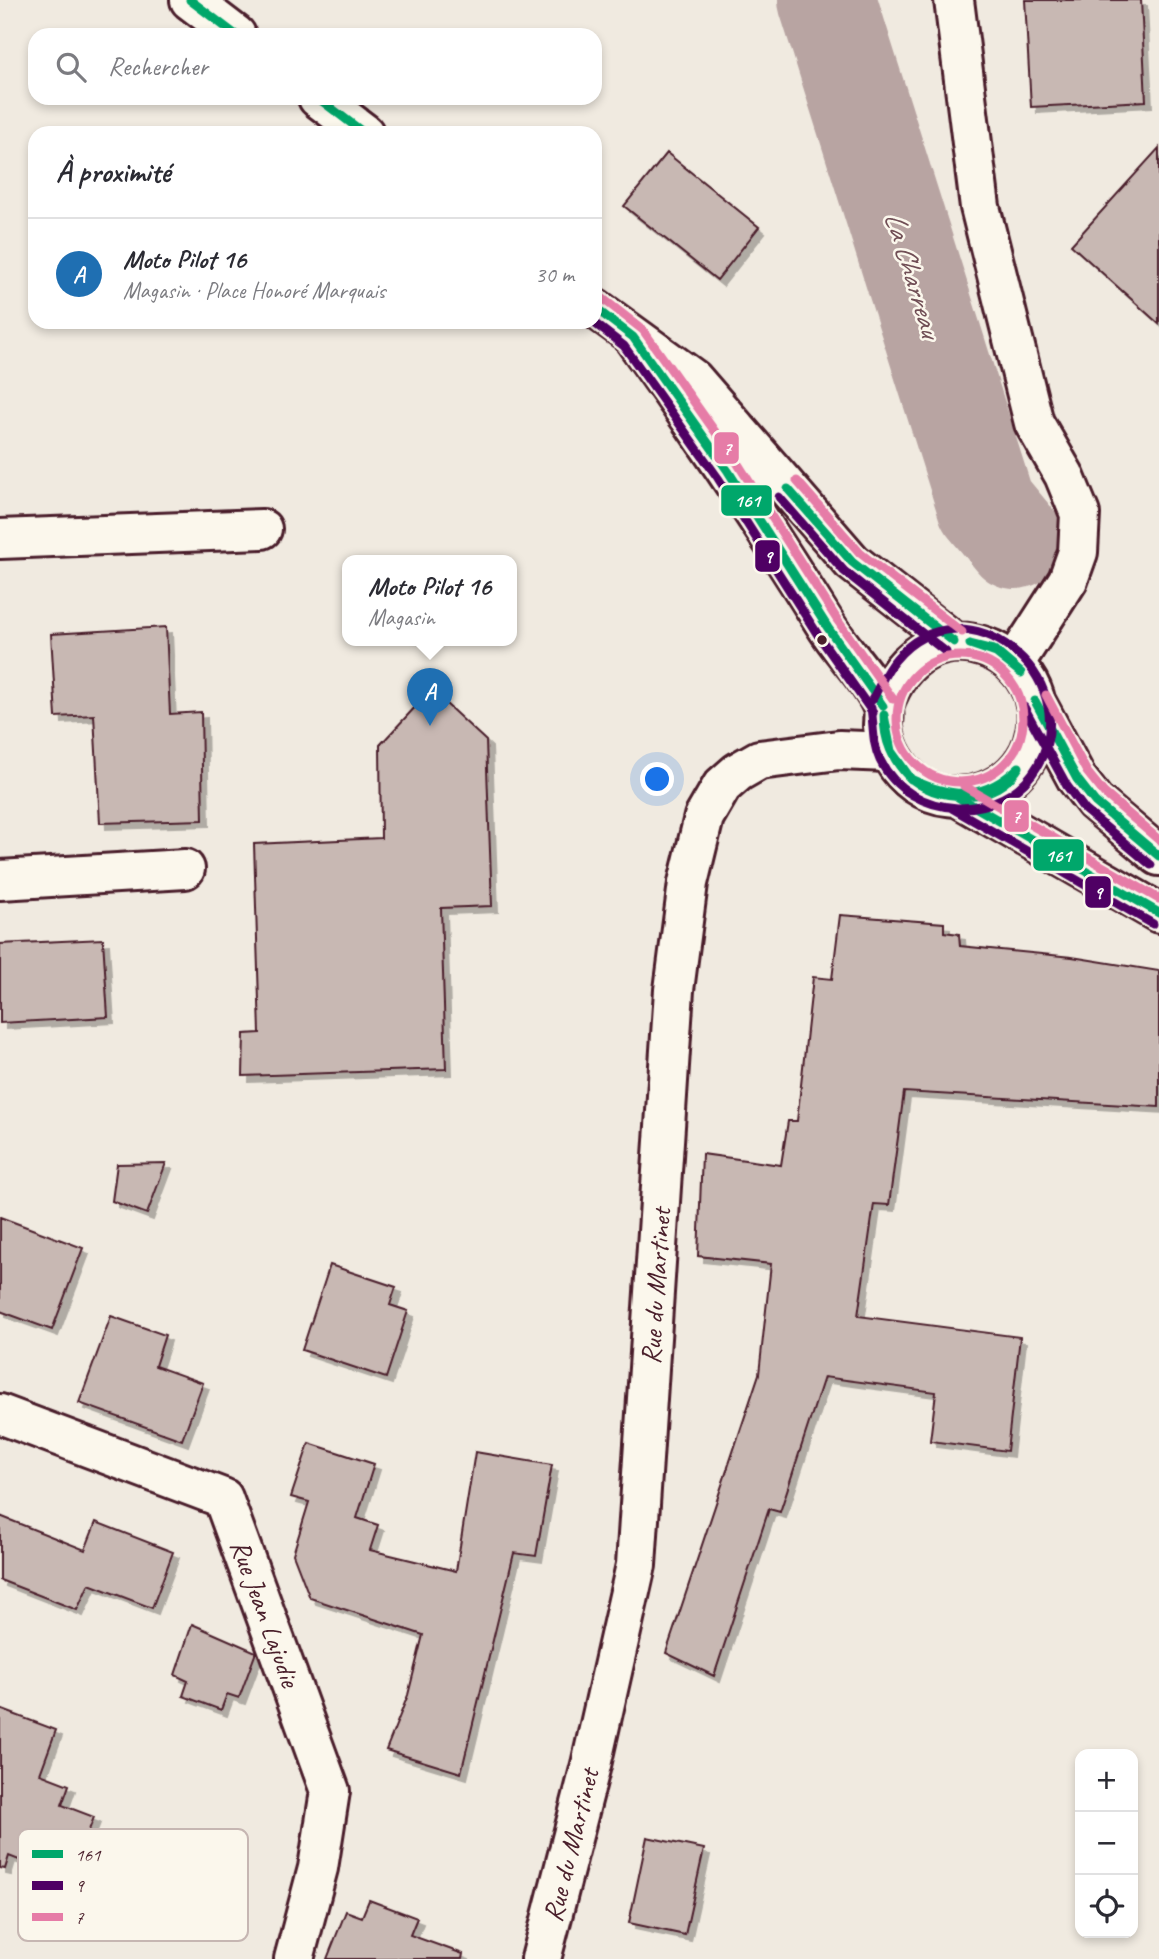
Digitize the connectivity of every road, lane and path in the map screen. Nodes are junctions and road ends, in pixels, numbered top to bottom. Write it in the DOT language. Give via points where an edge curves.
graph roads {
  1 [pos="190,0"];
  2 [pos="954,0"];
  3 [pos="227,28"];
  4 [pos="327,105"];
  5 [pos="356,126"];
  6 [pos="602,313"];
  7 [pos="633,337"];
  8 [pos="262,529"];
  9 [pos="0,539"];
  10 [pos="954,642"];
  11 [pos="1014,664"];
  12 [pos="1035,701"];
  13 [pos="883,706"];
  14 [pos="889,752"];
  15 [pos="958,797"];
  16 [pos="1159,856"];
  17 [pos="185,869"];
  18 [pos="0,880"];
  19 [pos="1159,913"];
  20 [pos="0,1414"];
  21 [pos="294,1959"];
  22 [pos="541,1959"];
  1 -- 3 [label="street"];
  2 -- 11 [label="street" via="979,207 1034,423 1080,514 1078,552 1068,580"];
  4 -- 5 [label="street"];
  6 -- 7 [label="street"];
  7 -- 10 [label="street" via="693,379 852,562"];
  7 -- 13 [label="street"];
  8 -- 9 [label="street"];
  10 -- 11 [label="street" via="986,648"];
  10 -- 13 [label="street" via="929,648 907,662 892,682"];
  11 -- 12 [label="street"];
  12 -- 15 [label="street" via="1037,722 1026,760 996,788"];
  12 -- 16 [label="street" via="1077,779 1095,802"];
  13 -- 14 [label="street"];
  14 -- 15 [label="street" via="917,784 936,794"];
  14 -- 22 [label="street, Rue du Martinet" via="839,750 759,760 722,786 704,817 688,883 674,990 636,1565"];
  15 -- 19 [label="street"];
  17 -- 18 [label="street"];
  20 -- 21 [label="street, Rue Jean Lajudie" via="223,1498 330,1791 318,1868"];
}
